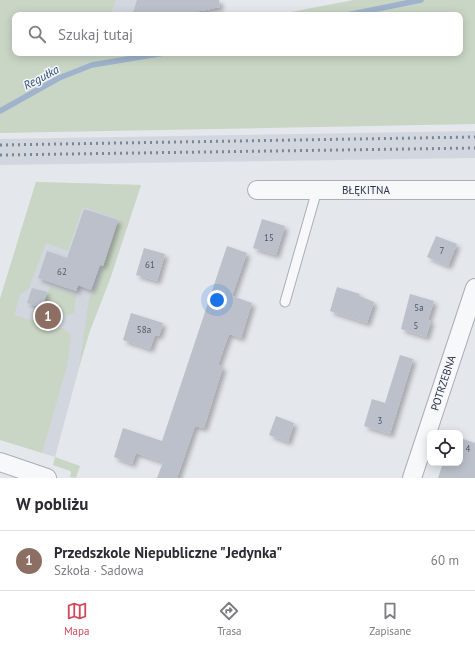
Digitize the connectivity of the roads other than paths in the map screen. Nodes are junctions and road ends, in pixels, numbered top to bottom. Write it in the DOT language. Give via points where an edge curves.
graph roads {
  1 [pos="257,190"];
  2 [pos="317,190"];
  3 [pos="475,190"];
  4 [pos="475,288"];
  5 [pos="285,302"];
  6 [pos="0,462"];
  7 [pos="47,478"];
  8 [pos="412,478"];
  1 -- 2 [label="street, BŁĘKITNA"];
  2 -- 3 [label="street, BŁĘKITNA"];
  2 -- 5 [label="lane"];
  4 -- 8 [label="street, POTRZEBNA"];
  6 -- 7 [label="street"];
}
